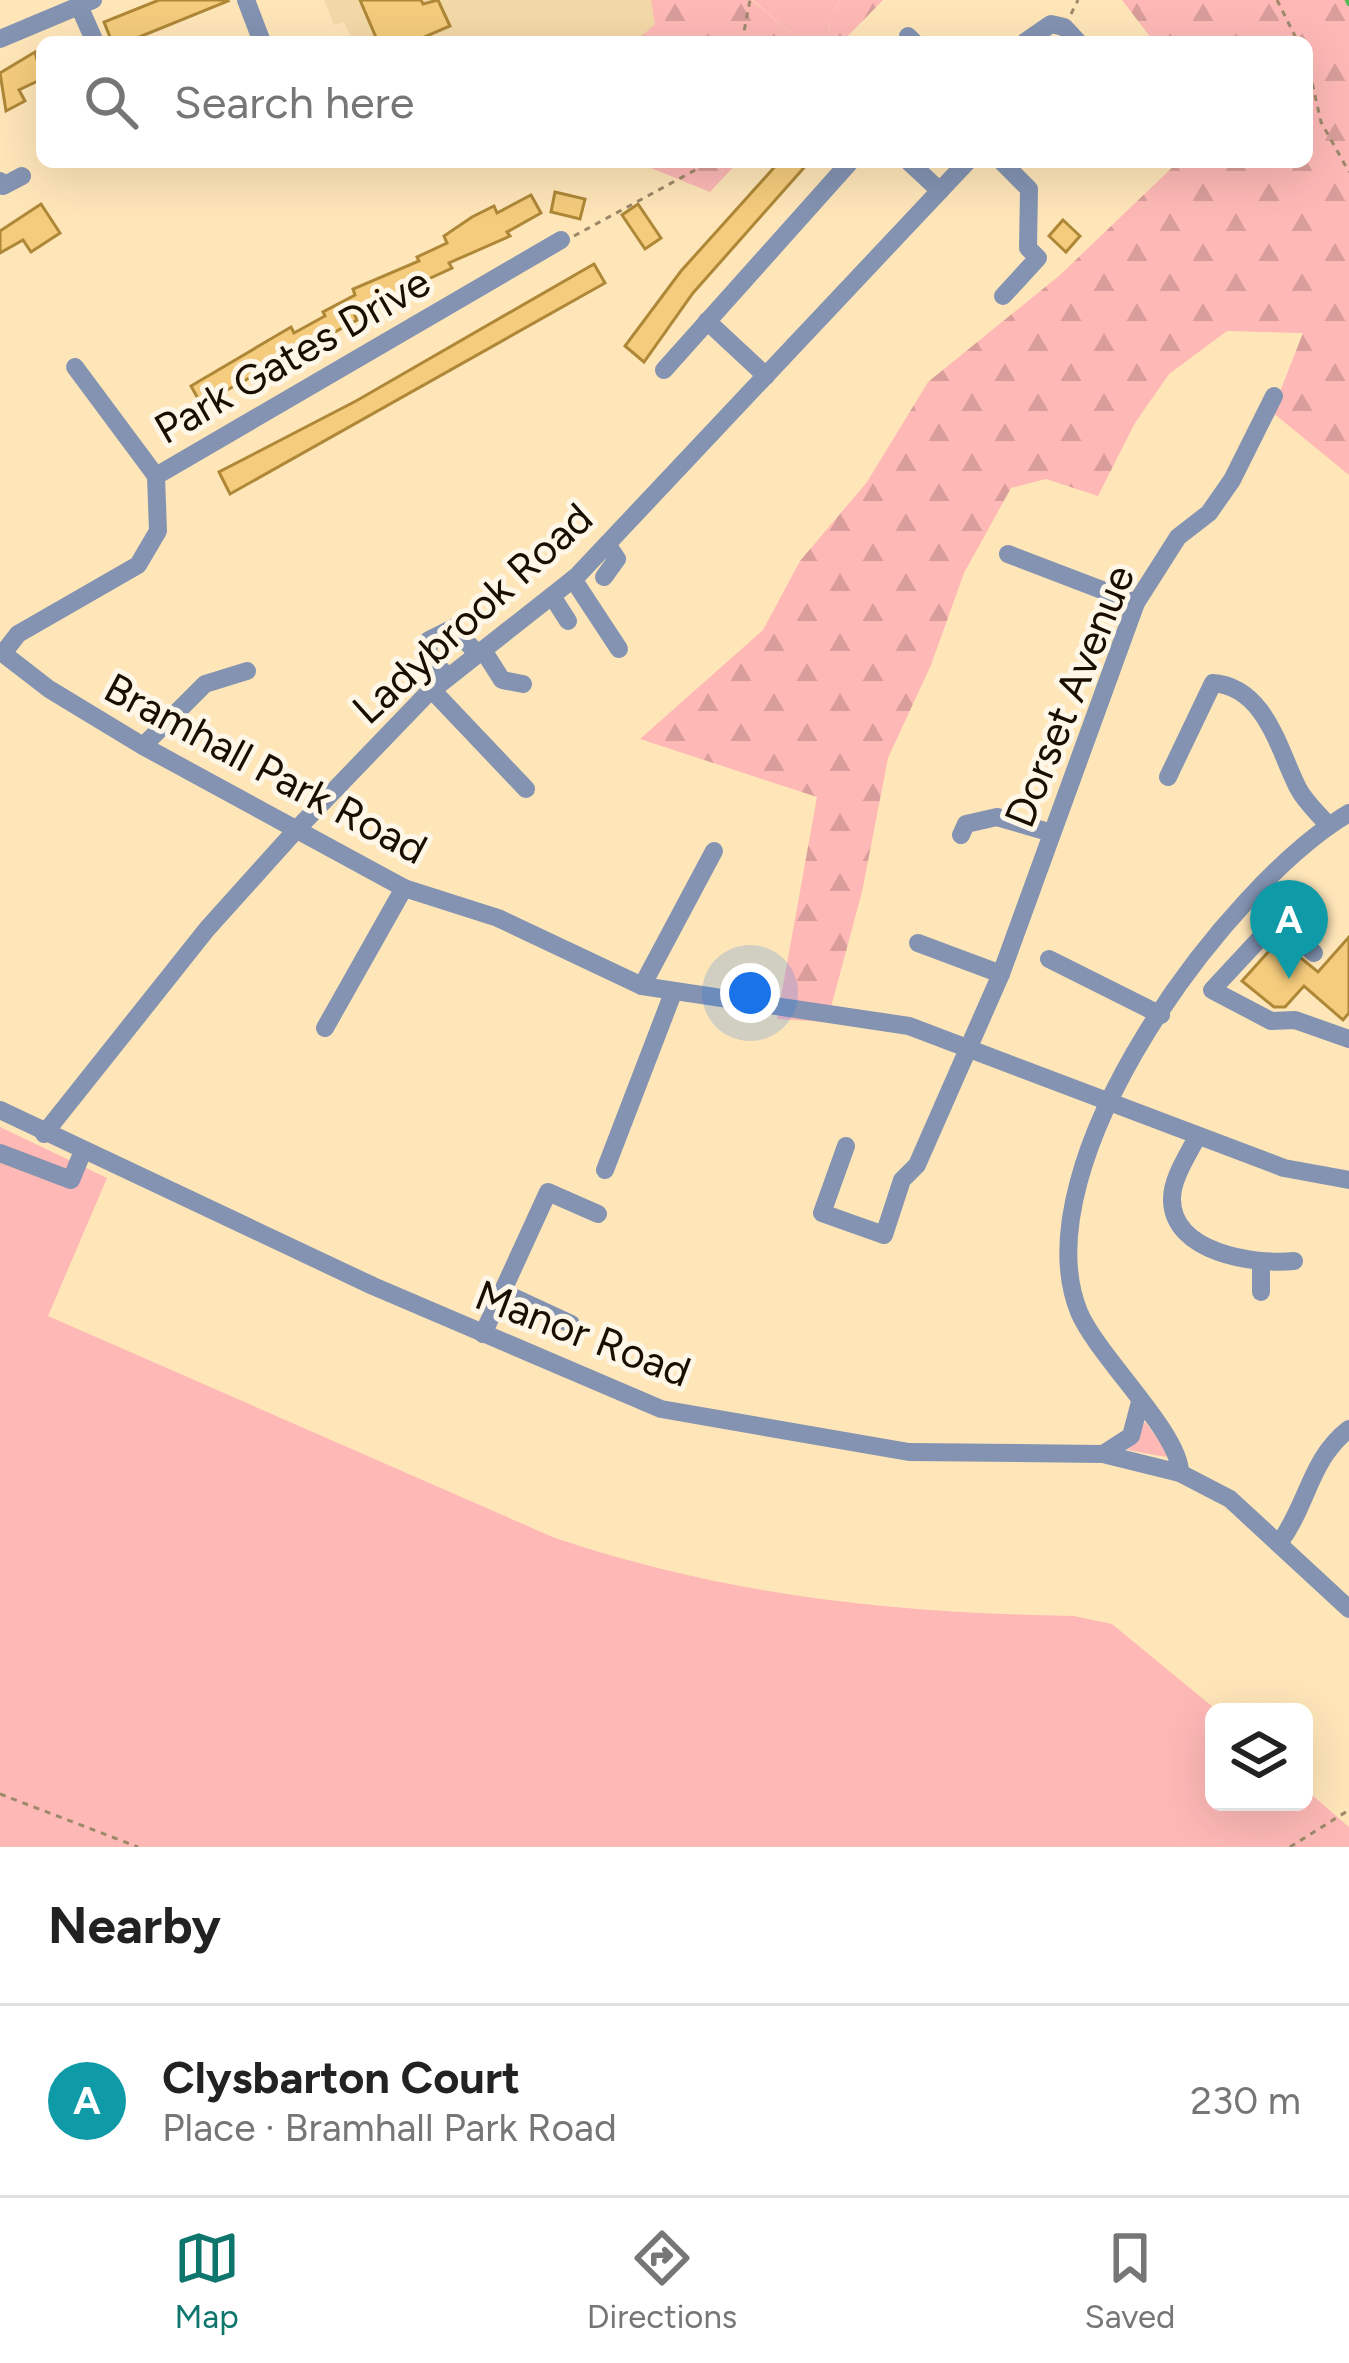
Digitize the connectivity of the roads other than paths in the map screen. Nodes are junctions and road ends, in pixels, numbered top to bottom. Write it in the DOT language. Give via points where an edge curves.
graph roads {
  1 [pos="245,0"];
  2 [pos="86,3"];
  3 [pos="93,36"];
  4 [pos="260,36"];
  5 [pos="1034,36"];
  6 [pos="1072,36"];
  7 [pos="0,39"];
  8 [pos="845,168"];
  9 [pos="915,168"];
  10 [pos="961,168"];
  11 [pos="1008,168"];
  12 [pos="22,176"];
  13 [pos="0,181"];
  14 [pos="940,191"];
  15 [pos="561,240"];
  16 [pos="1003,296"];
  17 [pos="707,321"];
  18 [pos="75,367"];
  19 [pos="664,370"];
  20 [pos="766,376"];
  21 [pos="1274,397"];
  22 [pos="156,476"];
  23 [pos="607,544"];
  24 [pos="1008,554"];
  25 [pos="604,578"];
  26 [pos="573,579"];
  27 [pos="552,596"];
  28 [pos="1136,603"];
  29 [pos="568,622"];
  30 [pos="619,649"];
  31 [pos="2,651"];
  32 [pos="480,652"];
  33 [pos="248,671"];
  34 [pos="440,684"];
  35 [pos="523,684"];
  36 [pos="143,746"];
  37 [pos="1168,777"];
  38 [pos="526,789"];
  39 [pos="1349,813"];
  40 [pos="1328,825"];
  41 [pos="297,829"];
  42 [pos="1052,833"];
  43 [pos="961,836"];
  44 [pos="714,851"];
  45 [pos="404,888"];
  46 [pos="1221,934"];
  47 [pos="918,943"];
  48 [pos="1314,953"];
  49 [pos="1244,955"];
  50 [pos="1048,959"];
  51 [pos="1001,974"];
  52 [pos="642,986"];
  53 [pos="673,993"];
  54 [pos="1161,1015"];
  55 [pos="325,1028"];
  56 [pos="1349,1040"];
  57 [pos="970,1047"];
  58 [pos="1110,1098"];
  59 [pos="0,1110"];
  60 [pos="21,1122"];
  61 [pos="44,1134"];
  62 [pos="1197,1137"];
  63 [pos="846,1146"];
  64 [pos="83,1151"];
  65 [pos="3,1152"];
  66 [pos="605,1170"];
  67 [pos="1349,1180"];
  68 [pos="598,1214"];
  69 [pos="1195,1242"];
  70 [pos="1294,1261"];
  71 [pos="1183,1262"];
  72 [pos="1261,1262"];
  73 [pos="502,1292"];
  74 [pos="1261,1292"];
  75 [pos="571,1324"];
  76 [pos="483,1334"];
  77 [pos="1140,1402"];
  78 [pos="1349,1429"];
  79 [pos="1102,1454"];
  80 [pos="1180,1473"];
  81 [pos="1280,1543"];
  82 [pos="1349,1609"];
  1 -- 4 [label="street"];
  2 -- 3 [label="street"];
  2 -- 7 [label="street"];
  5 -- 6 [label="street" via="1051,24"];
  8 -- 17 [label="street"];
  9 -- 14 [label="street"];
  10 -- 14 [label="street, Ladybrook Road"];
  11 -- 16 [label="street" via="1030,189 1028,248 1038,258"];
  12 -- 13 [label="street"];
  14 -- 20 [label="street, Ladybrook Road"];
  15 -- 22 [label="street, Park Gates Drive"];
  17 -- 19 [label="street"];
  17 -- 20 [label="street"];
  18 -- 22 [label="street"];
  20 -- 23 [label="street, Ladybrook Road"];
  21 -- 28 [label="street, Dorset Avenue" via="1232,481 1178,537"];
  22 -- 31 [label="street, Park Gates Drive" via="158,531 138,565"];
  23 -- 25 [label="street" via="617,559"];
  23 -- 26 [label="street, Ladybrook Road"];
  24 -- 28 [label="street"];
  26 -- 27 [label="street, Ladybrook Road"];
  26 -- 30 [label="street"];
  27 -- 29 [label="street"];
  27 -- 32 [label="street, Ladybrook Road"];
  28 -- 42 [label="street, Dorset Avenue"];
  31 -- 36 [label="street, Bramhall Park Road"];
  32 -- 34 [label="street, Ladybrook Road"];
  32 -- 34 [label="street" via="453,628 439,631 428,656"];
  32 -- 35 [label="street" via="502,680"];
  33 -- 36 [label="street" via="205,684"];
  34 -- 38 [label="street"];
  34 -- 41 [label="street, Ladybrook Road"];
  36 -- 41 [label="street, Bramhall Park Road"];
  37 -- 40 [label="street" via="1214,683 1222,683 1278,733 1300,792"];
  39 -- 40 [label="street"];
  40 -- 46 [label="street"];
  41 -- 45 [label="street, Bramhall Park Road"];
  41 -- 61 [label="street, Ladybrook Road"];
  42 -- 43 [label="street" via="997,817 966,824"];
  42 -- 51 [label="street, Dorset Avenue"];
  44 -- 52 [label="street"];
  45 -- 52 [label="street, Bramhall Park Road" via="498,918"];
  45 -- 55 [label="street"];
  46 -- 49 [label="street"];
  46 -- 54 [label="street"];
  47 -- 51 [label="street"];
  48 -- 49 [label="street" via="1277,920"];
  49 -- 56 [label="street" via="1212,990 1271,1022 1295,1020"];
  50 -- 54 [label="street"];
  51 -- 57 [label="street, Dorset Avenue"];
  52 -- 53 [label="street, Bramhall Park Road"];
  53 -- 57 [label="street, Bramhall Park Road" via="909,1026"];
  53 -- 66 [label="street"];
  54 -- 58 [label="street"];
  57 -- 58 [label="street, Bramhall Park Road"];
  57 -- 63 [label="street, Dorset Avenue" via="902,1180 884,1235 822,1213"];
  58 -- 62 [label="street, Bramhall Park Road"];
  58 -- 77 [label="street" via="1076,1182 1071,1279 1088,1331"];
  59 -- 60 [label="street, Manor Road"];
  60 -- 61 [label="street, Manor Road"];
  60 -- 65 [label="street"];
  61 -- 64 [label="street, Manor Road"];
  62 -- 67 [label="street, Bramhall Park Road" via="1284,1168"];
  62 -- 69 [label="street" via="1172,1199"];
  64 -- 65 [label="street" via="70,1180"];
  64 -- 76 [label="street, Manor Road"];
  68 -- 73 [label="street" via="548,1192"];
  69 -- 71 [label="street"];
  69 -- 72 [label="street"];
  70 -- 72 [label="street"];
  72 -- 74 [label="street"];
  73 -- 75 [label="street"];
  73 -- 76 [label="street"];
  76 -- 79 [label="street, Manor Road" via="661,1409 909,1452"];
  77 -- 79 [label="street" via="1131,1436"];
  77 -- 80 [label="street" via="1174,1446"];
  78 -- 81 [label="street" via="1315,1462 1300,1515"];
  79 -- 80 [label="street, Manor Road"];
  80 -- 81 [label="street, Manor Road" via="1230,1498"];
  81 -- 82 [label="street, Manor Road"];
}
